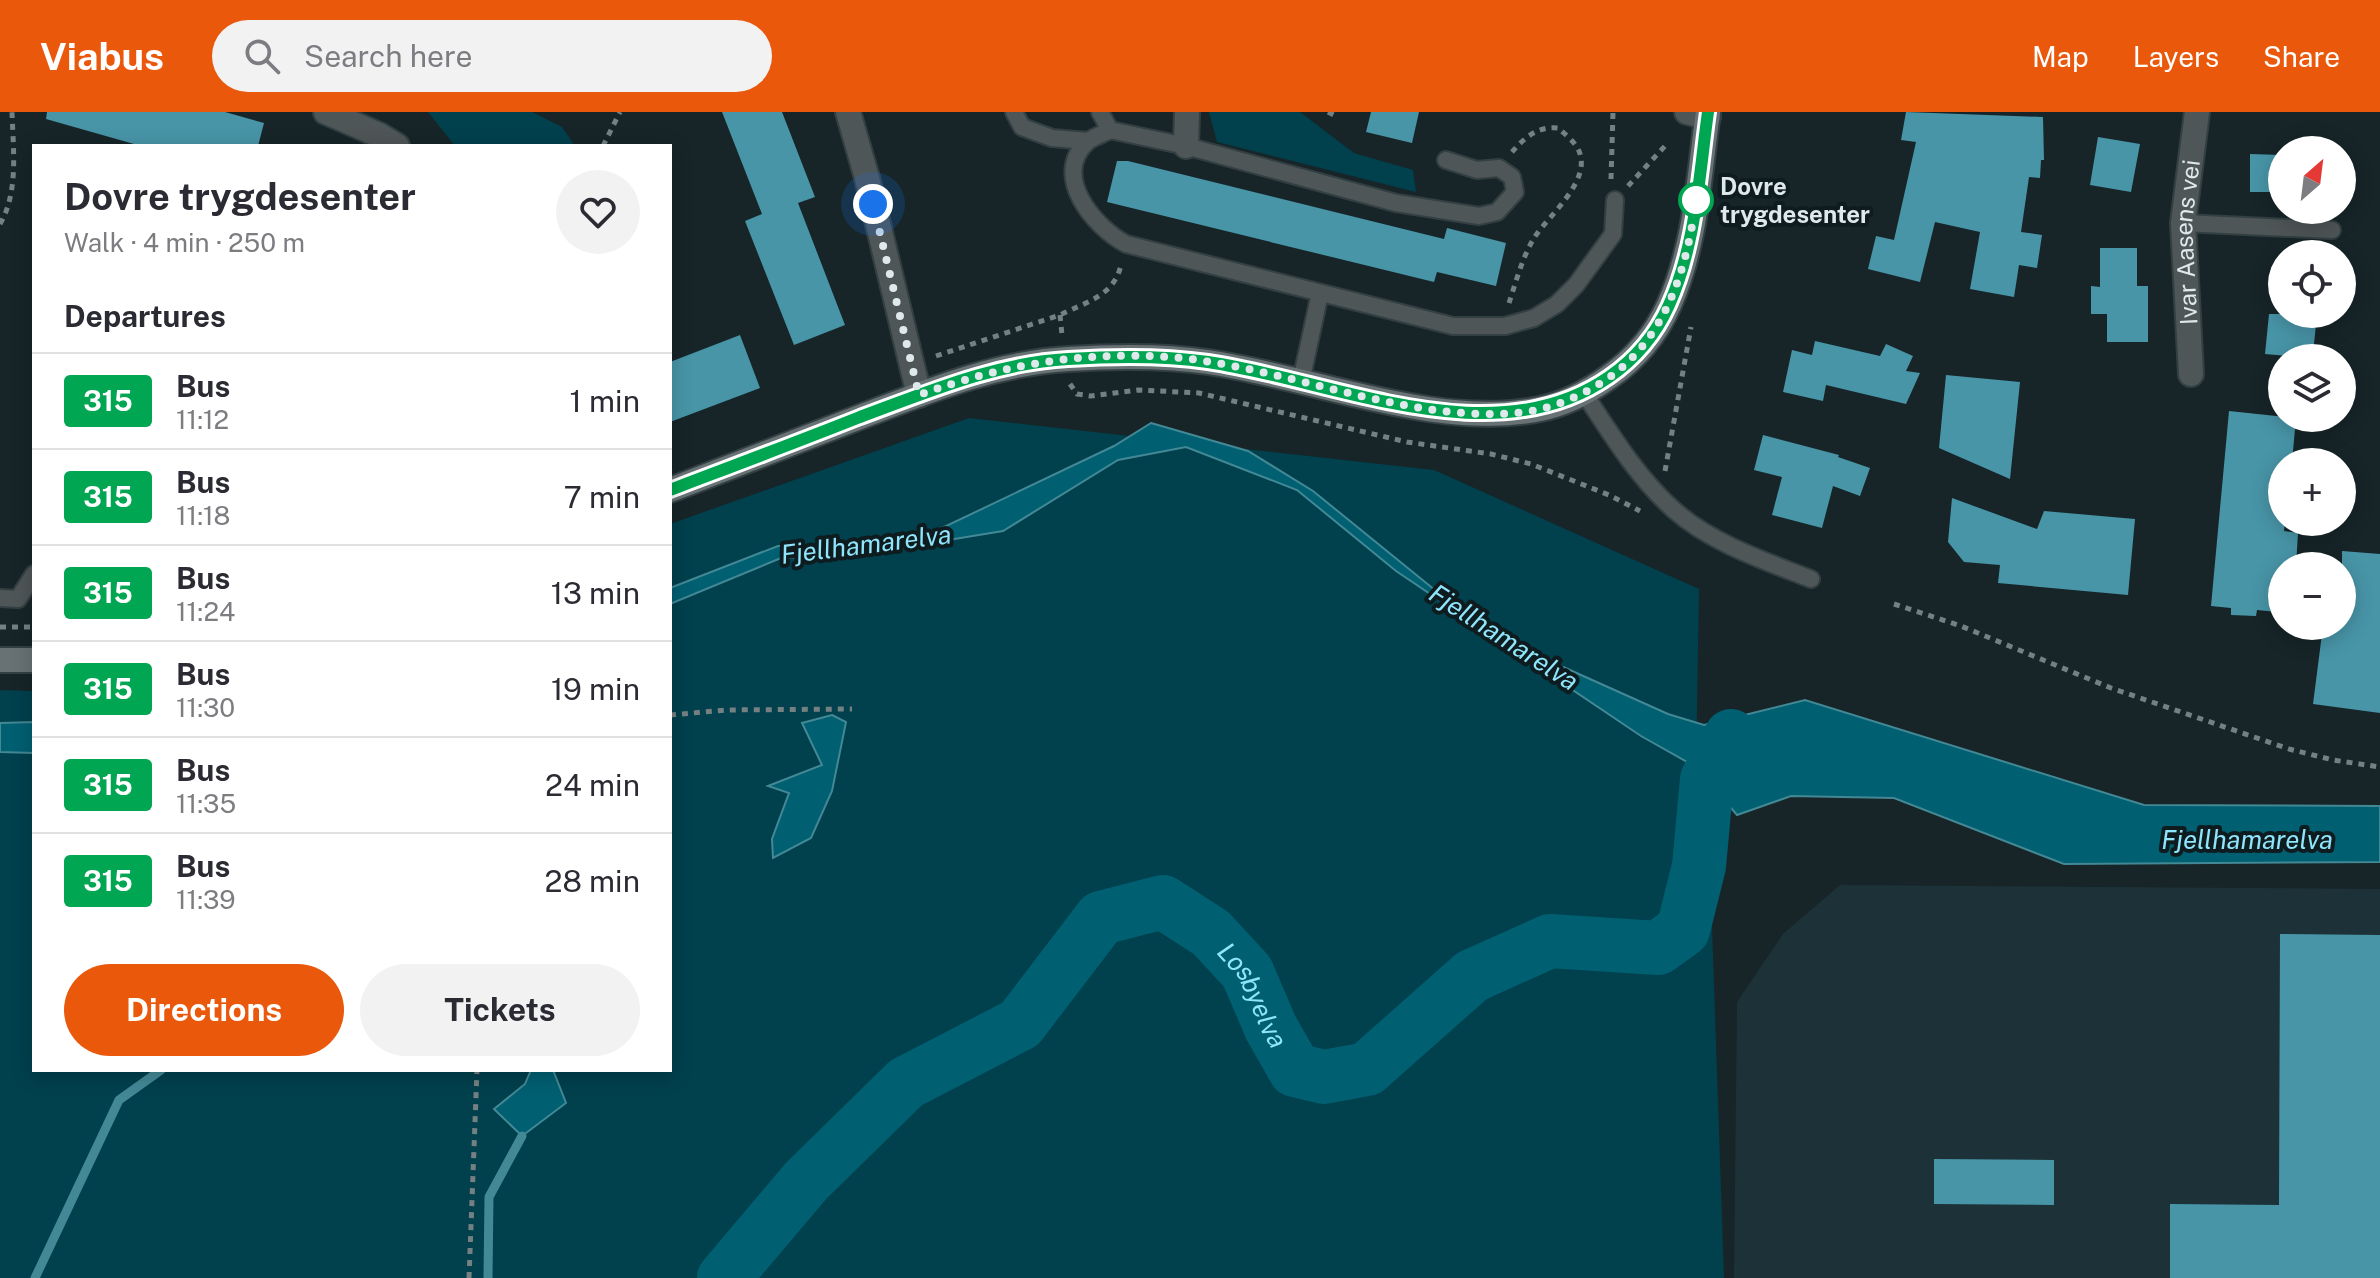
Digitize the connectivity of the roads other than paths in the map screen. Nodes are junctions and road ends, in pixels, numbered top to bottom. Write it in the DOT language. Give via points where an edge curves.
graph roads {
  1 [pos="326,112"];
  2 [pos="848,112"];
  3 [pos="1014,112"];
  4 [pos="1100,112"];
  5 [pos="1187,112"];
  6 [pos="2197,112"];
  7 [pos="1701,114"];
  8 [pos="1110,130"];
  9 [pos="1088,141"];
  10 [pos="394,144"];
  11 [pos="1186,146"];
  12 [pos="1446,160"];
  13 [pos="1615,200"];
  14 [pos="2183,223"];
  15 [pos="2332,230"];
  16 [pos="1320,293"];
  17 [pos="2191,374"];
  18 [pos="1301,381"];
  19 [pos="1584,393"];
  20 [pos="919,395"];
  21 [pos="672,489"];
  22 [pos="32,577"];
  23 [pos="1811,579"];
  24 [pos="0,598"];
  25 [pos="0,660"];
  26 [pos="32,660"];
  1 -- 10 [label="street"];
  2 -- 20 [label="street"];
  3 -- 9 [label="lane" via="1022,127 1052,138"];
  4 -- 8 [label="lane"];
  5 -- 11 [label="street"];
  6 -- 14 [label="street, Ivar Aasens vei"];
  7 -- 19 [label="main road" via="1686,255 1672,298 1634,357"];
  8 -- 9 [label="lane"];
  8 -- 11 [label="lane"];
  9 -- 16 [label="lane" via="1074,177 1078,193 1108,234 1126,244"];
  11 -- 12 [label="lane" via="1396,203 1479,216 1497,212 1515,192 1512,177 1499,168 1477,170"];
  13 -- 16 [label="lane" via="1613,234 1576,285 1534,318 1505,326 1453,326"];
  14 -- 15 [label="lane"];
  14 -- 17 [label="street, Ivar Aasens vei"];
  16 -- 18 [label="lane"];
  18 -- 19 [label="main road" via="1412,405 1491,413 1543,409"];
  18 -- 20 [label="main road" via="1169,357 1107,357 1011,366"];
  19 -- 23 [label="lane" via="1627,458 1675,511 1715,537"];
  20 -- 21 [label="main road"];
  22 -- 24 [label="lane" via="18,599"];
  25 -- 26 [label="main road"];
}
